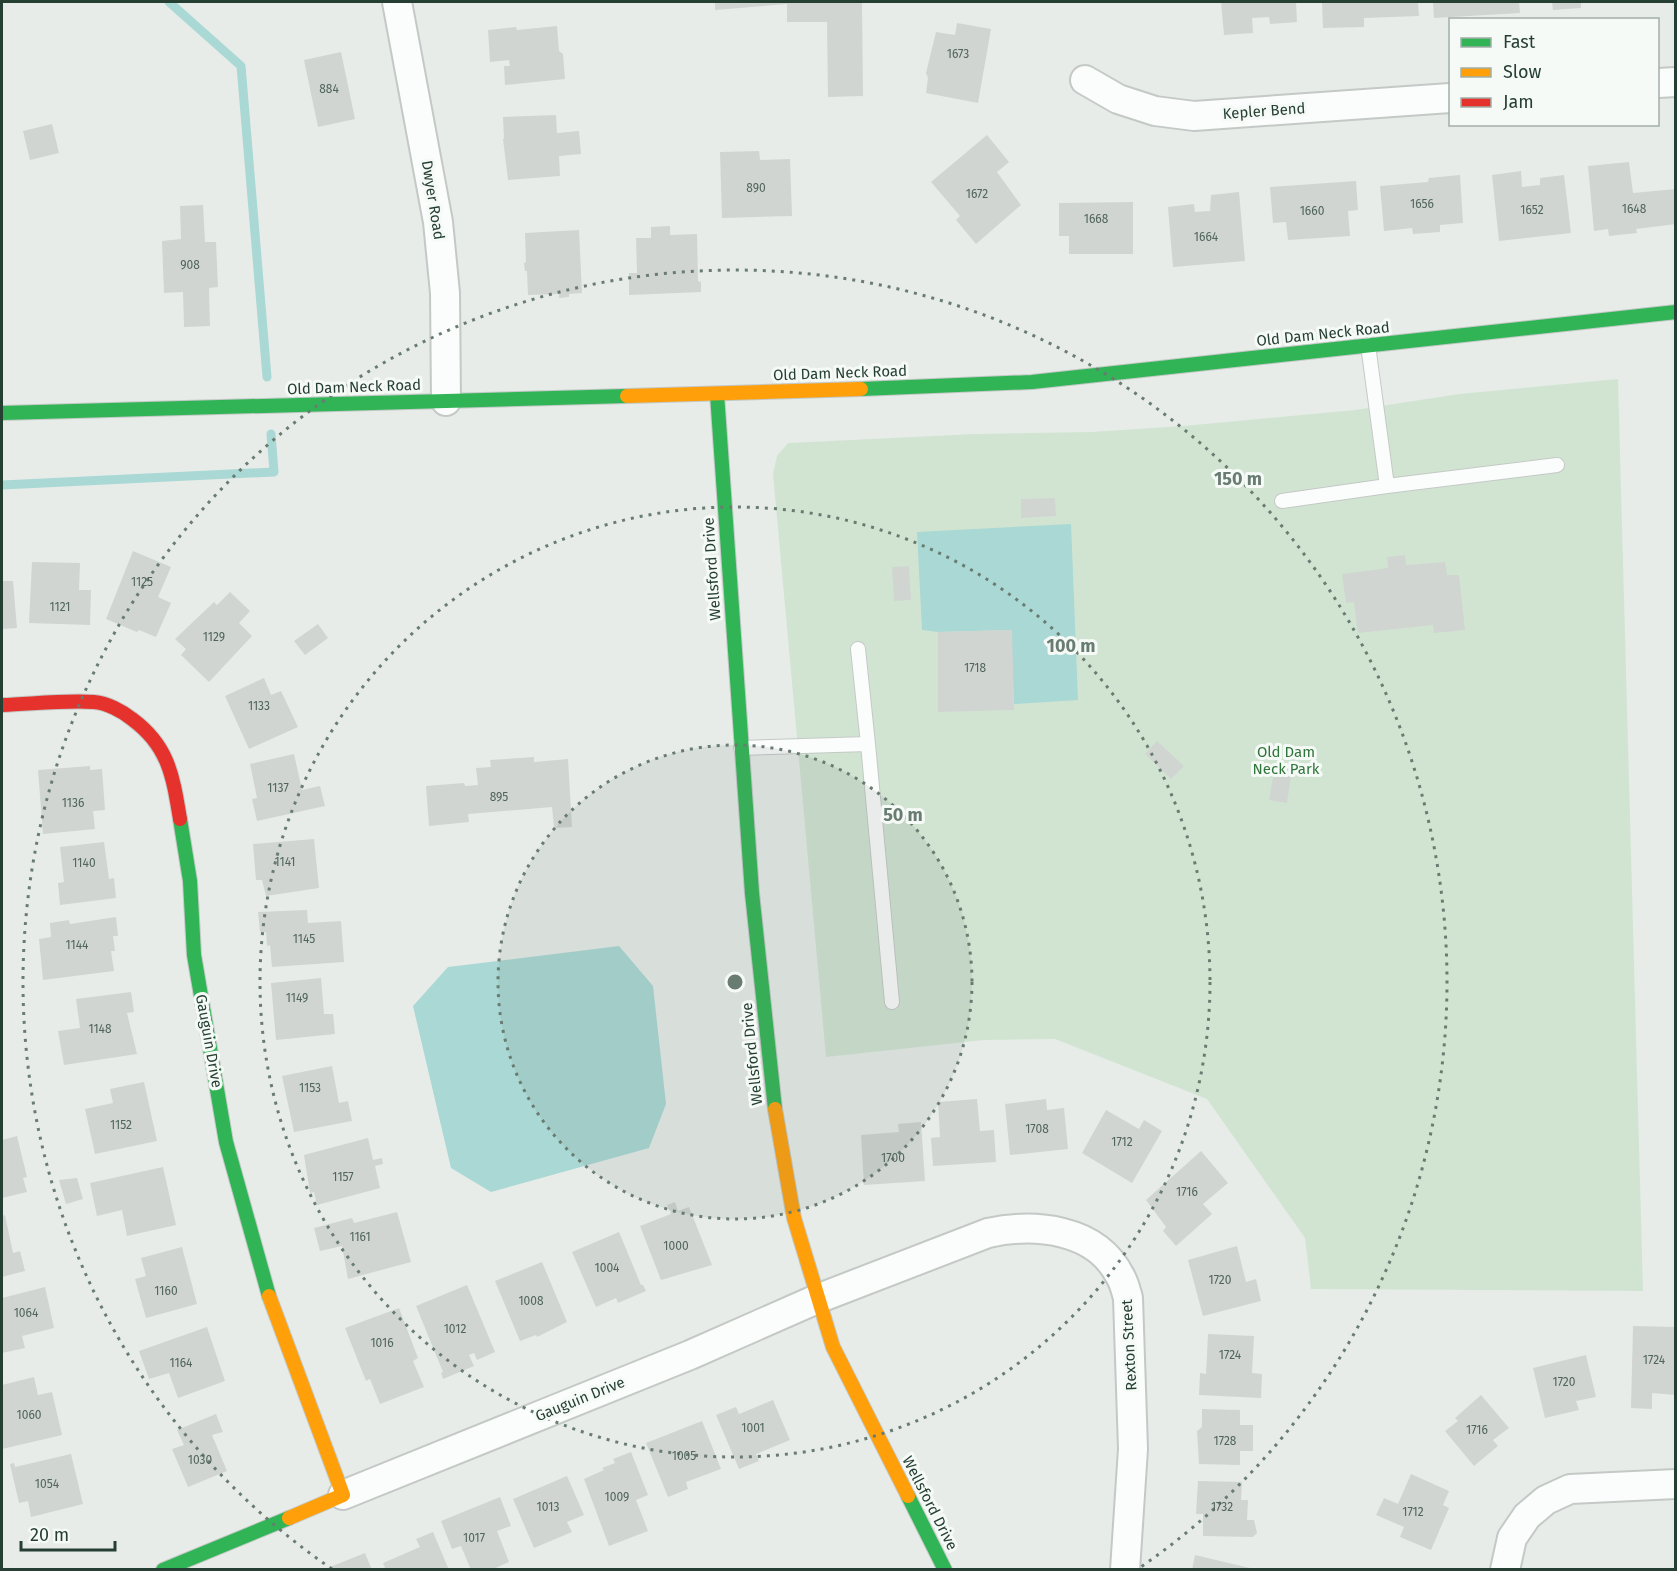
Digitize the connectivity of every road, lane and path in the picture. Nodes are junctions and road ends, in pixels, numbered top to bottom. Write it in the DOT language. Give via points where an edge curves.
graph roads {
  1 [pos="397,2"];
  2 [pos="1085,80"];
  3 [pos="1676,82"];
  4 [pos="1659,83"];
  5 [pos="1449,98"];
  6 [pos="1676,312"];
  7 [pos="1368,345"];
  8 [pos="717,394"];
  9 [pos="446,401"];
  10 [pos="2,413"];
  11 [pos="1557,465"];
  12 [pos="1387,486"];
  13 [pos="1282,501"];
  14 [pos="858,649"];
  15 [pos="2,705"];
  16 [pos="868,744"];
  17 [pos="741,748"];
  18 [pos="892,1002"];
  19 [pos="817,1299"];
  20 [pos="1676,1484"];
  21 [pos="343,1495"];
  22 [pos="163,1569"];
  23 [pos="945,1569"];
  24 [pos="1125,1569"];
  25 [pos="1505,1569"];
  1 -- 9 [label="street, Dwyer Road" via="438,222 445,293"];
  2 -- 5 [label="street, Kepler Bend" via="1118,99 1155,111 1194,116"];
  3 -- 4 [label="street"];
  6 -- 7 [label="street, Old Dam Neck Road"];
  7 -- 8 [label="street, Old Dam Neck Road" via="1032,382"];
  7 -- 12 [label="lane"];
  8 -- 9 [label="street, Old Dam Neck Road"];
  8 -- 17 [label="street, Wellsford Drive"];
  9 -- 10 [label="street, Old Dam Neck Road"];
  11 -- 12 [label="lane"];
  12 -- 13 [label="lane"];
  14 -- 16 [label="lane"];
  15 -- 21 [label="street, Gauguin Drive" via="97,702 123,712 146,729 163,751 173,778 189,881 194,955 226,1142 273,1311"];
  16 -- 17 [label="lane"];
  16 -- 18 [label="lane"];
  17 -- 19 [label="street, Wellsford Drive" via="777,1129 794,1218"];
  19 -- 21 [label="street, Gauguin Drive"];
  19 -- 23 [label="street, Wellsford Drive" via="833,1347"];
  19 -- 24 [label="street, Rexton Street" via="988,1233 1012,1228 1042,1228 1072,1235 1101,1252 1120,1275 1128,1298 1133,1449"];
  20 -- 25 [label="street" via="1570,1489 1546,1500 1527,1516 1512,1538"];
  21 -- 22 [label="street, Gauguin Drive"];
}
